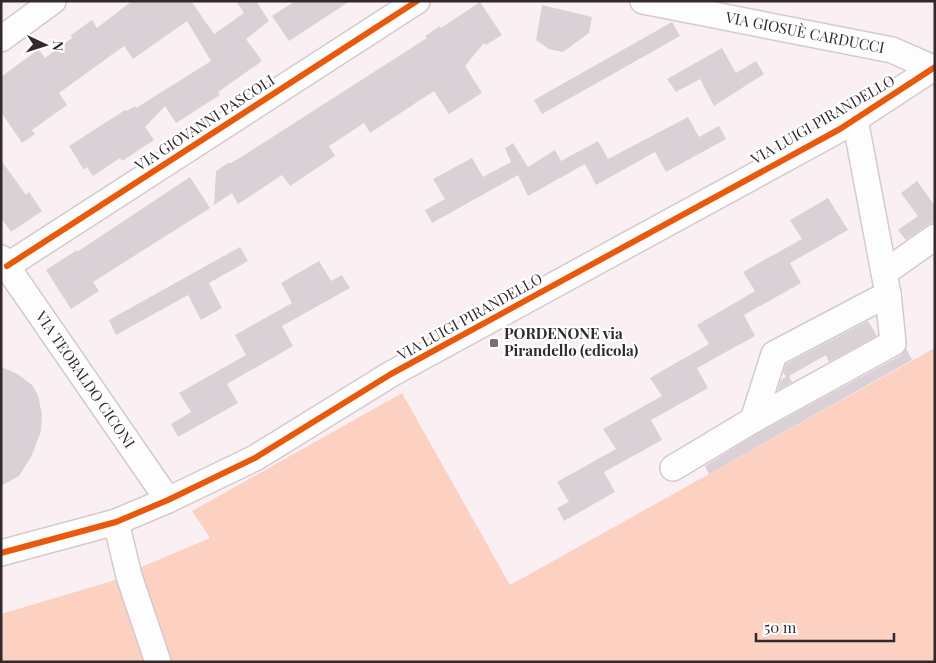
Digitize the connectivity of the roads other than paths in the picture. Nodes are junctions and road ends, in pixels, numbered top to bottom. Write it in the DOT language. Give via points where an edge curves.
graph roads {
  1 [pos="53,1"];
  2 [pos="417,1"];
  3 [pos="643,1"];
  4 [pos="1,38"];
  5 [pos="934,68"];
  6 [pos="855,119"];
  7 [pos="935,238"];
  8 [pos="4,262"];
  9 [pos="886,283"];
  10 [pos="752,420"];
  11 [pos="673,468"];
  12 [pos="168,500"];
  13 [pos="116,522"];
  14 [pos="1,554"];
  15 [pos="158,662"];
  1 -- 4 [label="street"];
  2 -- 8 [label="street, VIA GIOVANNI PASCOLI"];
  3 -- 5 [label="street, VIA GIOSUÈ CARDUCCI" via="892,50"];
  5 -- 6 [label="street, VIA LUIGI PIRANDELLO"];
  6 -- 9 [label="street, VIA LUIGI PIRANDELLO"];
  6 -- 12 [label="street, VIA LUIGI PIRANDELLO" via="391,374 255,458"];
  7 -- 9 [label="street"];
  8 -- 12 [label="street, VIA TEOBALDO CICONI"];
  9 -- 10 [label="street" via="774,354"];
  9 -- 10 [label="street, VIA LUIGI PIRANDELLO" via="893,343"];
  10 -- 11 [label="street, VIA LUIGI PIRANDELLO"];
  12 -- 13 [label="street, VIA LUIGI PIRANDELLO"];
  13 -- 14 [label="street, VIA LUIGI PIRANDELLO"];
  13 -- 15 [label="street" via="129,576"];
}
